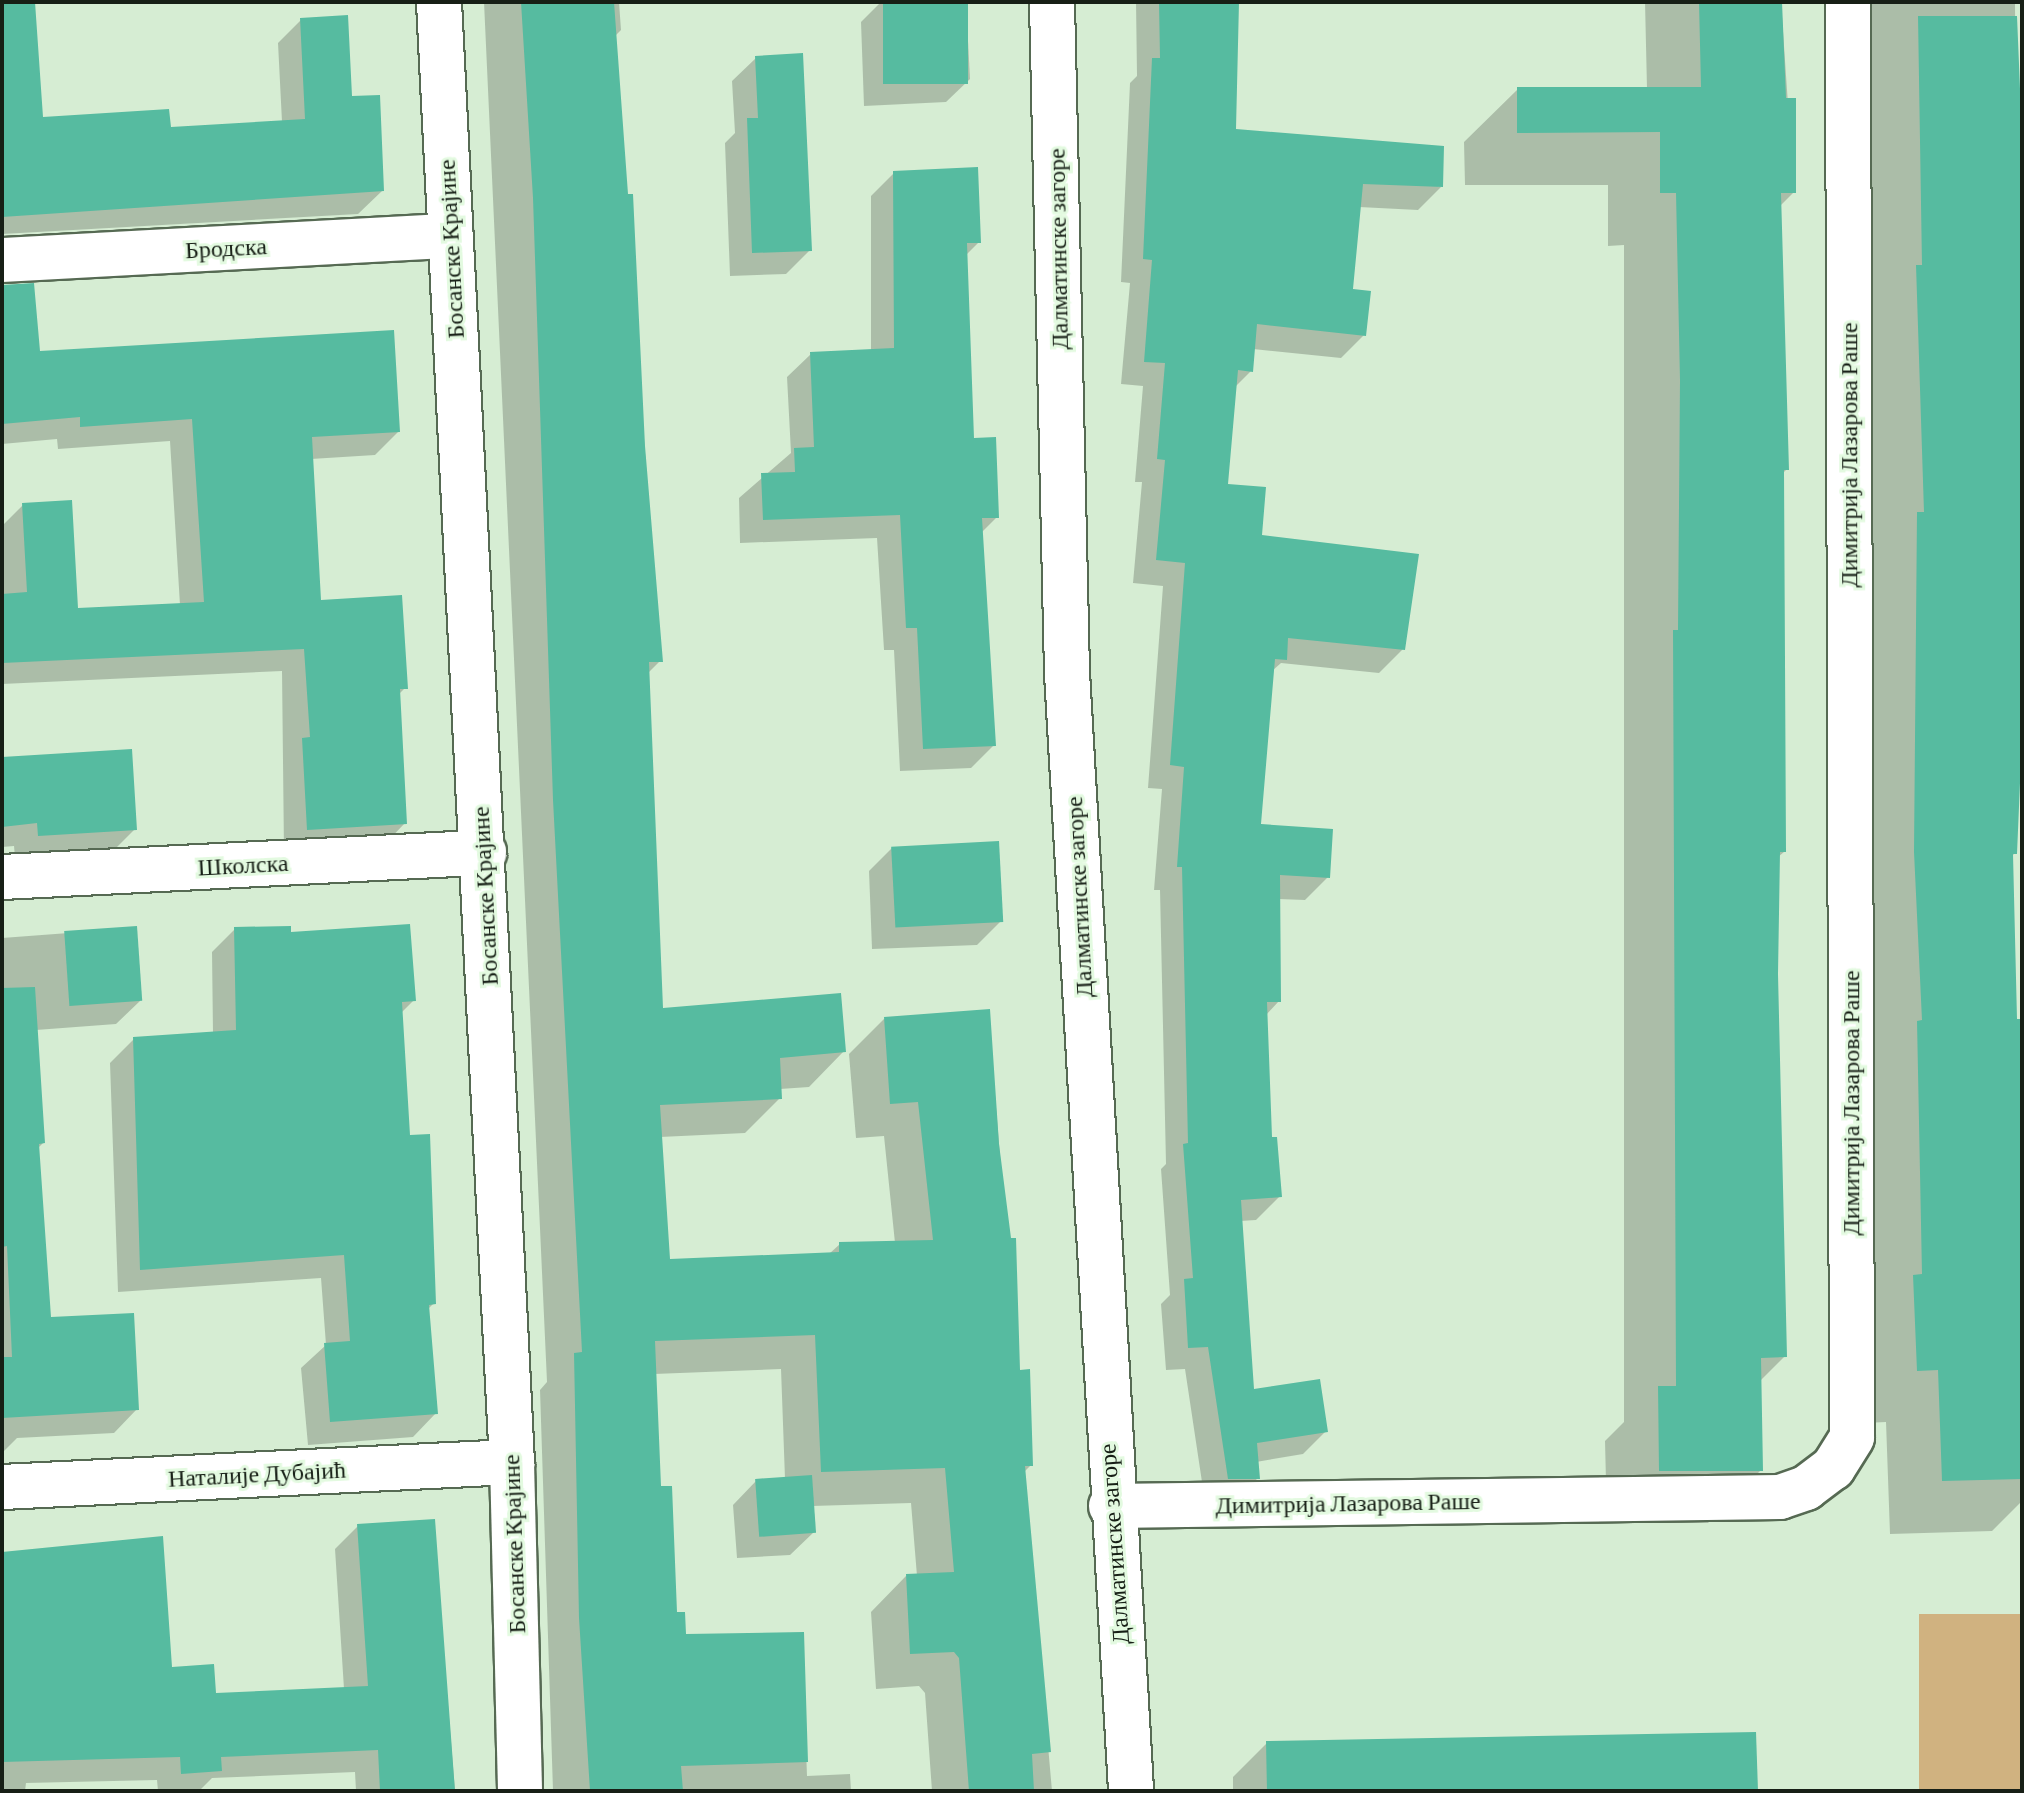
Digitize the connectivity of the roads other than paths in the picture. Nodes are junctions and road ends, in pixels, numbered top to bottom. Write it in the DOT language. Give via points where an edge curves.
graph roads {
  1 [pos="439,2"];
  2 [pos="1052,2"];
  3 [pos="1848,2"];
  4 [pos="450,236"];
  5 [pos="2,260"];
  6 [pos="484,853"];
  7 [pos="2,877"];
  8 [pos="512,1462"];
  9 [pos="2,1487"];
  10 [pos="1111,1506"];
  11 [pos="520,1791"];
  12 [pos="1131,1791"];
  1 -- 4 [label="street, Босанске Крајине"];
  2 -- 10 [label="street, Далматинске загоре" via="1067,673"];
  3 -- 10 [label="street, Димитрија Лазарова Раше" via="1852,1437 1833,1468 1806,1488 1780,1497"];
  4 -- 5 [label="street, Бродска"];
  4 -- 6 [label="street, Босанске Крајине"];
  6 -- 7 [label="street, Школска"];
  6 -- 8 [label="street, Босанске Крајине"];
  8 -- 9 [label="street, Наталије Дубајић"];
  8 -- 11 [label="street, Босанске Крајине"];
  10 -- 12 [label="street, Далматинске загоре"];
}
